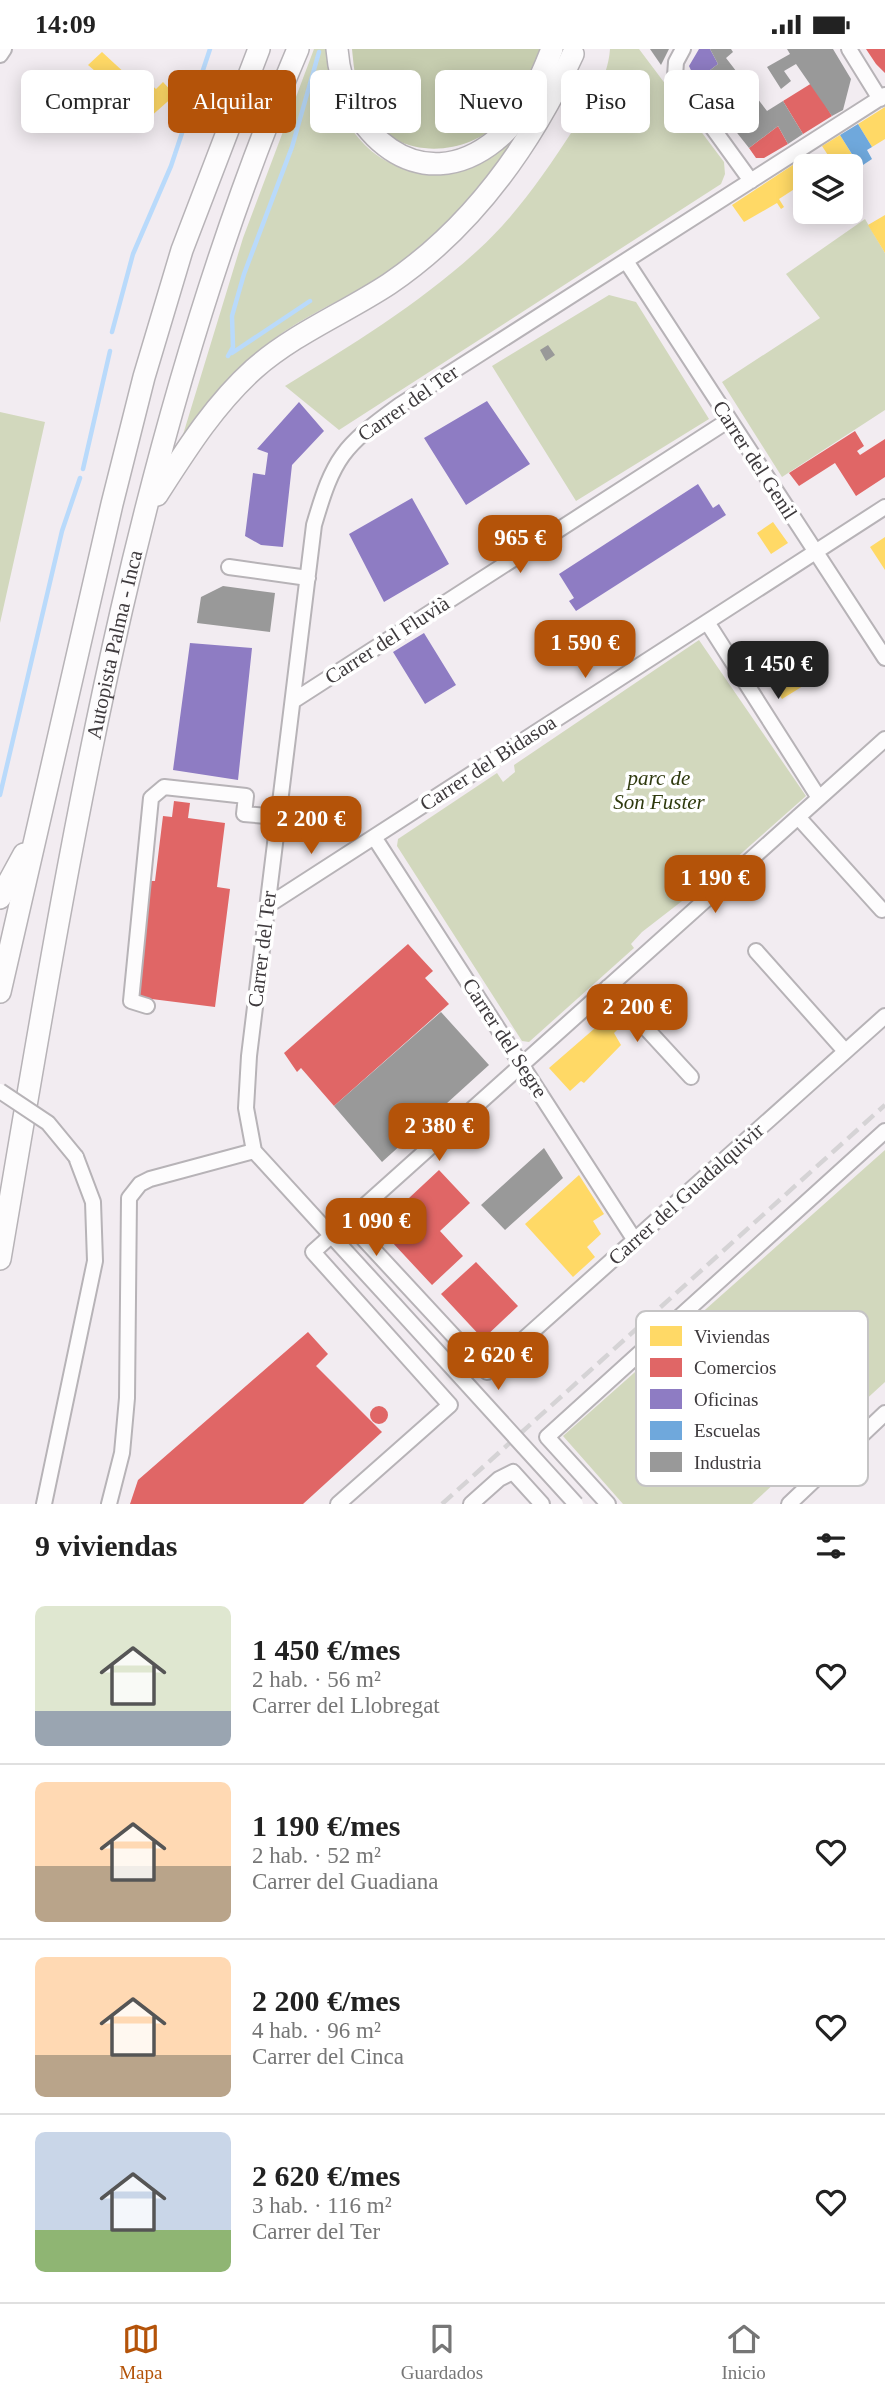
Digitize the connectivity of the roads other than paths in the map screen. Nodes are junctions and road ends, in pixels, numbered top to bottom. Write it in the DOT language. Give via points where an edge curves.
graph roads {
  1 [pos="4,49"];
  2 [pos="259,49"];
  3 [pos="298,49"];
  4 [pos="337,49"];
  5 [pos="683,49"];
  6 [pos="849,49"];
  7 [pos="569,50"];
  8 [pos="0,55"];
  9 [pos="882,97"];
  10 [pos="751,181"];
  11 [pos="626,261"];
  12 [pos="729,420"];
  13 [pos="885,507"];
  14 [pos="147,512"];
  15 [pos="815,552"];
  16 [pos="229,567"];
  17 [pos="308,578"];
  18 [pos="707,622"];
  19 [pos="885,658"];
  20 [pos="293,701"];
  21 [pos="885,739"];
  22 [pos="819,798"];
  23 [pos="278,817"];
  24 [pos="797,817"];
  25 [pos="36,831"];
  26 [pos="374,837"];
  27 [pos="0,898"];
  28 [pos="267,906"];
  29 [pos="882,910"];
  30 [pos="756,951"];
  31 [pos="608,987"];
  32 [pos="0,992"];
  33 [pos="147,1006"];
  34 [pos="885,1016"];
  35 [pos="845,1051"];
  36 [pos="522,1064"];
  37 [pos="691,1077"];
  38 [pos="0,1091"];
  39 [pos="885,1132"];
  40 [pos="254,1151"];
  41 [pos="348,1221"];
  42 [pos="332,1235"];
  43 [pos="634,1239"];
  44 [pos="0,1259"];
  45 [pos="687,1311"];
  46 [pos="636,1357"];
  47 [pos="885,1413"];
  48 [pos="868,1429"];
  49 [pos="808,1486"];
  50 [pos="44,1504"];
  51 [pos="109,1504"];
  52 [pos="338,1504"];
  53 [pos="471,1504"];
  54 [pos="542,1504"];
  55 [pos="576,1504"];
  56 [pos="608,1504"];
  57 [pos="789,1504"];
  1 -- 8 [label="street"];
  2 -- 25 [label="highway, Autopista Palma - Inca" via="183,250 144,377"];
  3 -- 14 [label="highway, Autopista Palma - Inca" via="240,192 203,305"];
  4 -- 7 [label="highway" via="346,94 363,126 389,149 437,162 481,151 505,133"];
  5 -- 10 [label="street" via="675,76"];
  6 -- 9 [label="street"];
  7 -- 14 [label="highway" via="535,131 483,200 411,268 295,339 246,377 213,412"];
  9 -- 10 [label="street, Carrer del Ter"];
  10 -- 11 [label="street, Carrer del Ter"];
  11 -- 12 [label="street, Carrer del Genil"];
  11 -- 17 [label="street, Carrer del Ter" via="354,439 329,475 314,525"];
  12 -- 15 [label="street, Carrer del Genil"];
  12 -- 20 [label="street, Carrer del Fluvià"];
  13 -- 15 [label="street, Carrer del Bidasoa"];
  14 -- 44 [label="highway, Autopista Palma - Inca" via="80,812"];
  15 -- 18 [label="street, Carrer del Bidasoa"];
  15 -- 19 [label="street, Carrer del Genil"];
  16 -- 17 [label="street"];
  17 -- 20 [label="street, Carrer del Ter"];
  18 -- 22 [label="street"];
  18 -- 26 [label="street, Carrer del Bidasoa"];
  20 -- 23 [label="street, Carrer del Ter"];
  21 -- 22 [label="street"];
  22 -- 24 [label="street"];
  23 -- 28 [label="street, Carrer del Ter"];
  23 -- 33 [label="street" via="244,814 246,796 164,787 151,798 131,1001"];
  24 -- 29 [label="street"];
  24 -- 31 [label="street"];
  25 -- 27 [label="highway"];
  25 -- 32 [label="highway, Autopista Palma - Inca"];
  26 -- 28 [label="street, Carrer del Bidasoa"];
  26 -- 36 [label="street, Carrer del Segre"];
  28 -- 40 [label="street, Carrer del Ter" via="246,1088"];
  30 -- 35 [label="street"];
  31 -- 36 [label="street"];
  31 -- 37 [label="street"];
  34 -- 35 [label="street, Carrer del Guadalquivir"];
  35 -- 43 [label="street, Carrer del Guadalquivir"];
  36 -- 41 [label="street"];
  36 -- 43 [label="street, Carrer del Segre"];
  38 -- 50 [label="street, bridge" via="48,1123 76,1157 93,1202 95,1261"];
  39 -- 45 [label="street"];
  40 -- 42 [label="street"];
  40 -- 51 [label="street" via="150,1179 129,1198 127,1398 122,1453"];
  41 -- 42 [label="street"];
  41 -- 43 [label="street, Carrer del Guadalquivir" via="487,1372"];
  42 -- 52 [label="street" via="313,1252 450,1405"];
  42 -- 55 [label="street, bridge"];
  46 -- 56 [label="street" via="547,1437"];
  47 -- 48 [label="street"];
  49 -- 57 [label="street"];
  53 -- 54 [label="street" via="513,1472"];
}
